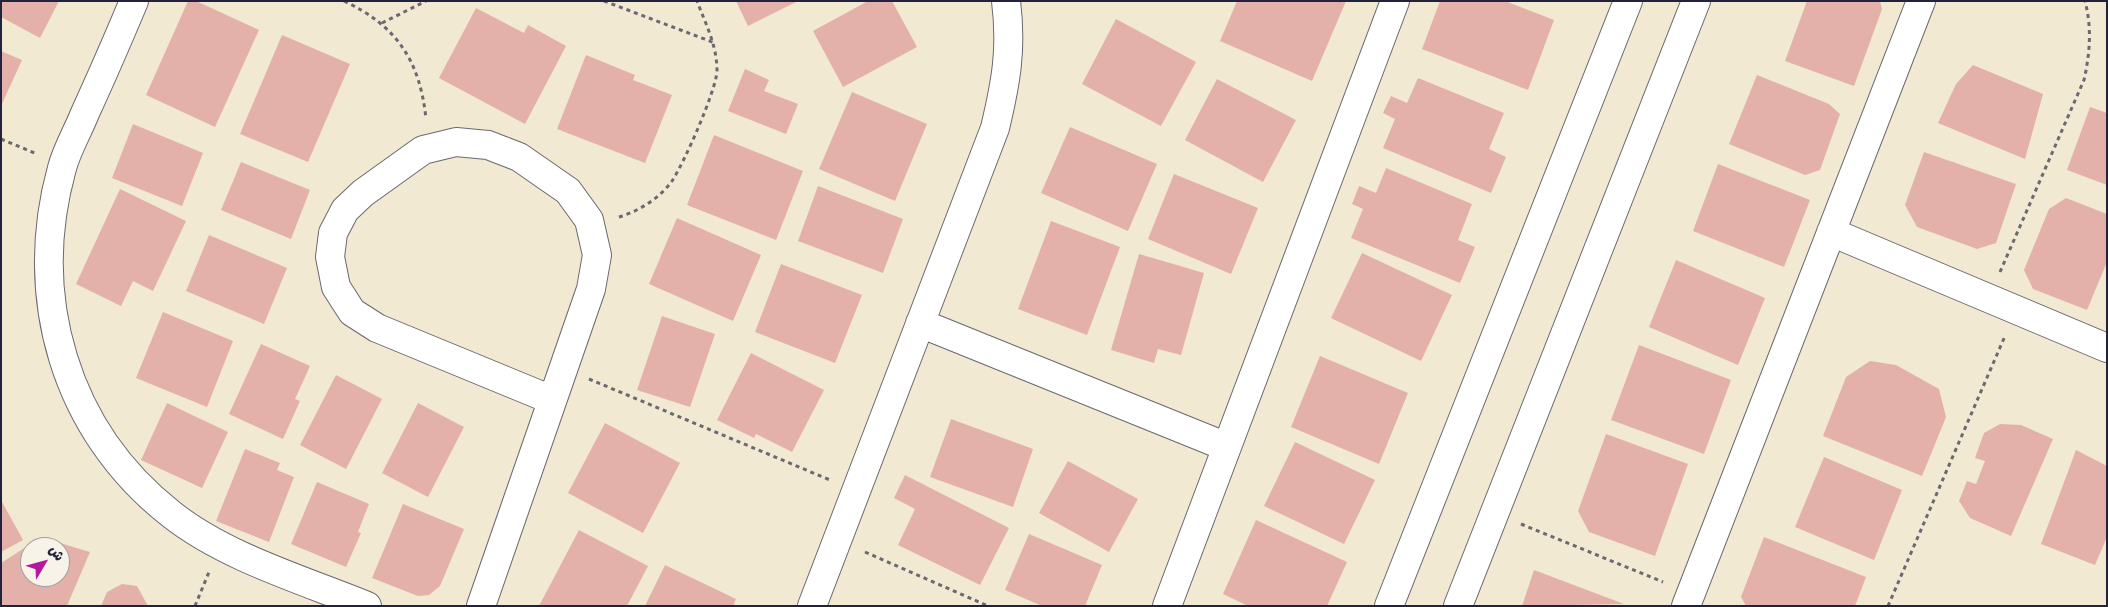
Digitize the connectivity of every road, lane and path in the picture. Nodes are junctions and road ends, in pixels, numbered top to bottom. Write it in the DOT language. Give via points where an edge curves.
graph roads {
  1 [pos="134,1"];
  2 [pos="344,1"];
  3 [pos="426,1"];
  4 [pos="604,1"];
  5 [pos="697,1"];
  6 [pos="1006,1"];
  7 [pos="1395,1"];
  8 [pos="1628,1"];
  9 [pos="1696,1"];
  10 [pos="1921,1"];
  11 [pos="2085,1"];
  12 [pos="382,23"];
  13 [pos="715,43"];
  14 [pos="1,139"];
  15 [pos="423,150"];
  16 [pos="62,166"];
  17 [pos="589,220"];
  18 [pos="1831,232"];
  19 [pos="1989,299"];
  20 [pos="2016,310"];
  21 [pos="920,323"];
  22 [pos="2107,348"];
  23 [pos="563,368"];
  24 [pos="552,400"];
  25 [pos="1227,447"];
  26 [pos="856,490"];
  27 [pos="1494,513"];
  28 [pos="837,540"];
  29 [pos="220,545"];
  30 [pos="1689,600"];
  31 [pos="194,606"];
  32 [pos="367,606"];
  33 [pos="481,606"];
  34 [pos="812,606"];
  35 [pos="988,606"];
  36 [pos="1167,606"];
  37 [pos="1389,606"];
  38 [pos="1458,606"];
  39 [pos="1888,606"];
  1 -- 16 [label="street"];
  2 -- 12 [label="path"];
  3 -- 12 [label="path"];
  4 -- 13 [label="path"];
  5 -- 13 [label="path"];
  6 -- 21 [label="street" via="1010,33 1007,81 995,128"];
  7 -- 25 [label="street"];
  8 -- 37 [label="street"];
  9 -- 27 [label="street"];
  10 -- 18 [label="street"];
  11 -- 19 [label="path" via="2090,36 2084,80"];
  12 -- 15 [label="path" via="401,44 415,68 424,94"];
  13 -- 17 [label="path" via="717,72 710,101 672,181 650,203 621,217"];
  14 -- 16 [label="path"];
  15 -- 17 [label="street" via="456,142 488,144 511,154 568,192"];
  15 -- 24 [label="street" via="345,210 333,233 330,258 336,286 352,312 377,328"];
  16 -- 29 [label="street" via="52,212 48,268 54,325 70,380 95,430 130,476 172,515"];
  17 -- 23 [label="street" via="597,254 591,290"];
  18 -- 19 [label="street"];
  18 -- 30 [label="street"];
  19 -- 20 [label="street"];
  20 -- 22 [label="street"];
  20 -- 39 [label="path"];
  21 -- 25 [label="street"];
  21 -- 26 [label="street"];
  23 -- 24 [label="street"];
  23 -- 26 [label="path"];
  24 -- 33 [label="street"];
  25 -- 36 [label="street"];
  26 -- 28 [label="street"];
  27 -- 30 [label="path"];
  27 -- 38 [label="street"];
  28 -- 34 [label="street"];
  28 -- 35 [label="path"];
  29 -- 31 [label="path"];
  29 -- 32 [label="street"];
}
